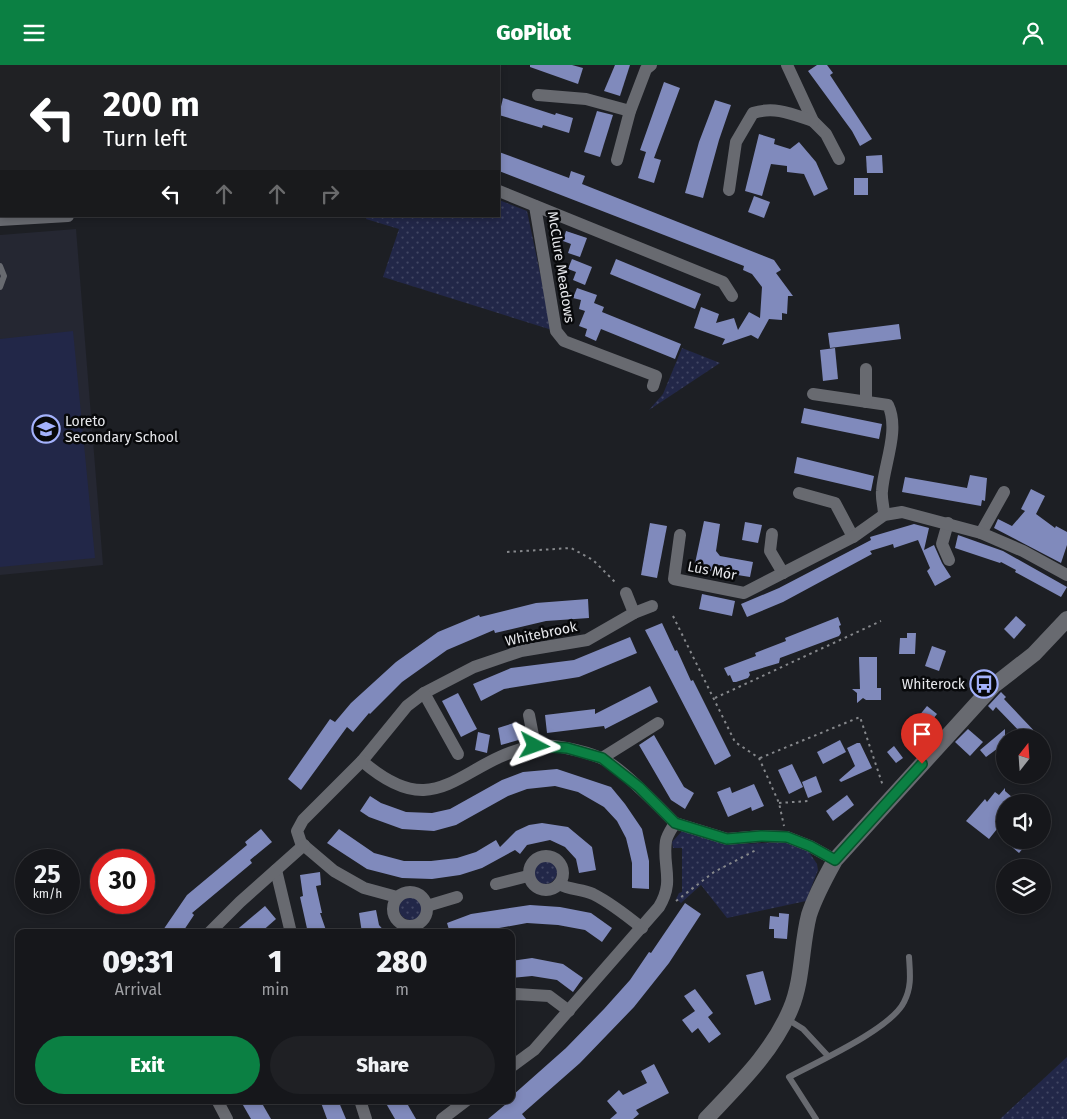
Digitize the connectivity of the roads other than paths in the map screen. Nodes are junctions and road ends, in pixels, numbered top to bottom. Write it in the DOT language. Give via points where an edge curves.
graph roads {
  1 [pos="651,65"];
  2 [pos="787,65"];
  3 [pos="538,95"];
  4 [pos="630,111"];
  5 [pos="812,121"];
  6 [pos="839,159"];
  7 [pos="617,160"];
  8 [pos="500,191"];
  9 [pos="729,191"];
  10 [pos="535,206"];
  11 [pos="54,217"];
  12 [pos="0,221"];
  13 [pos="0,266"];
  14 [pos="0,287"];
  15 [pos="732,296"];
  16 [pos="866,369"];
  17 [pos="653,386"];
  18 [pos="813,394"];
  19 [pos="866,402"];
  20 [pos="1004,492"];
  21 [pos="799,493"];
  22 [pos="884,515"];
  23 [pos="948,523"];
  24 [pos="772,533"];
  25 [pos="980,533"];
  26 [pos="680,535"];
  27 [pos="853,537"];
  28 [pos="948,559"];
  29 [pos="783,573"];
  30 [pos="1067,575"];
  31 [pos="626,593"];
  32 [pos="652,606"];
  33 [pos="634,613"];
  34 [pos="1067,619"];
  35 [pos="424,693"];
  36 [pos="528,715"];
  37 [pos="658,723"];
  38 [pos="535,746"];
  39 [pos="458,754"];
  40 [pos="602,758"];
  41 [pos="362,761"];
  42 [pos="675,823"];
  43 [pos="304,845"];
  44 [pos="835,860"];
  45 [pos="276,870"];
  46 [pos="528,876"];
  47 [pos="496,884"];
  48 [pos="559,884"];
  49 [pos="397,897"];
  50 [pos="457,897"];
  51 [pos="427,906"];
  52 [pos="642,927"];
  53 [pos="213,929"];
  54 [pos="290,929"];
  55 [pos="909,957"];
  56 [pos="515,994"];
  57 [pos="570,1011"];
  58 [pos="786,1018"];
  59 [pos="828,1056"];
  60 [pos="515,1064"];
  61 [pos="219,1104"];
  62 [pos="361,1104"];
  63 [pos="462,1104"];
  64 [pos="710,1118"];
  65 [pos="228,1119"];
  66 [pos="366,1119"];
  67 [pos="442,1119"];
  68 [pos="816,1119"];
  1 -- 4 [label="street" via="646,69"];
  2 -- 5 [label="street"];
  3 -- 4 [label="street" via="586,99"];
  4 -- 7 [label="street"];
  5 -- 6 [label="street" via="826,134"];
  5 -- 9 [label="street" via="781,111 766,109 753,113 736,143"];
  8 -- 10 [label="street, McClure Meadows"];
  10 -- 15 [label="street, McClure Meadows" via="722,282"];
  10 -- 17 [label="street, McClure Meadows" via="556,331 564,341 656,376"];
  11 -- 12 [label="street"];
  13 -- 14 [label="lane" via="4,276"];
  16 -- 19 [label="street"];
  18 -- 19 [label="street"];
  19 -- 22 [label="street" via="888,405 892,414 882,491"];
  20 -- 25 [label="street"];
  21 -- 27 [label="street" via="835,503"];
  22 -- 23 [label="street" via="902,512"];
  22 -- 27 [label="street, Lús Mór"];
  23 -- 25 [label="street"];
  23 -- 28 [label="street" via="942,544"];
  24 -- 29 [label="street" via="770,551"];
  25 -- 30 [label="street"];
  26 -- 29 [label="street, Lús Mór" via="674,579 744,593"];
  27 -- 29 [label="street, Lús Mór"];
  31 -- 33 [label="street"];
  32 -- 33 [label="street, Whitebrook"];
  33 -- 35 [label="street, Whitebrook" via="587,640 521,651 474,667"];
  34 -- 44 [label="street" via="1034,654 993,686"];
  35 -- 39 [label="street"];
  35 -- 41 [label="street, Whitebrook" via="407,706"];
  36 -- 38 [label="street"];
  37 -- 40 [label="street"];
  38 -- 40 [label="street" via="567,748"];
  38 -- 41 [label="street" via="496,759 452,784 426,791 404,788 381,777"];
  40 -- 42 [label="street" via="639,787"];
  41 -- 43 [label="street, Whitebrook" via="303,820 298,831"];
  42 -- 44 [label="street" via="727,839 787,837"];
  42 -- 52 [label="street" via="666,840 666,895"];
  43 -- 45 [label="street"];
  43 -- 49 [label="street" via="334,871 364,889"];
  44 -- 58 [label="street" via="809,915 800,976"];
  45 -- 53 [label="street"];
  45 -- 54 [label="street"];
  46 -- 47 [label="street"];
  46 -- 48 [label="street" via="534,886 544,890"];
  46 -- 48 [label="street" via="534,860 550,856 562,867"];
  48 -- 52 [label="street" via="591,893"];
  49 -- 51 [label="street" via="412,892 422,896"];
  49 -- 51 [label="street" via="394,914 406,925 417,925 422,921 428,911"];
  50 -- 51 [label="street"];
  52 -- 57 [label="street"];
  55 -- 59 [label="lane" via="911,983 904,1003 894,1015 868,1034"];
  56 -- 57 [label="street" via="549,996"];
  57 -- 60 [label="street" via="534,1050"];
  58 -- 59 [label="lane" via="803,1029"];
  58 -- 64 [label="street" via="750,1073"];
  59 -- 68 [label="lane" via="789,1077"];
  61 -- 65 [label="street"];
  62 -- 66 [label="street"];
  63 -- 67 [label="street"];
}
